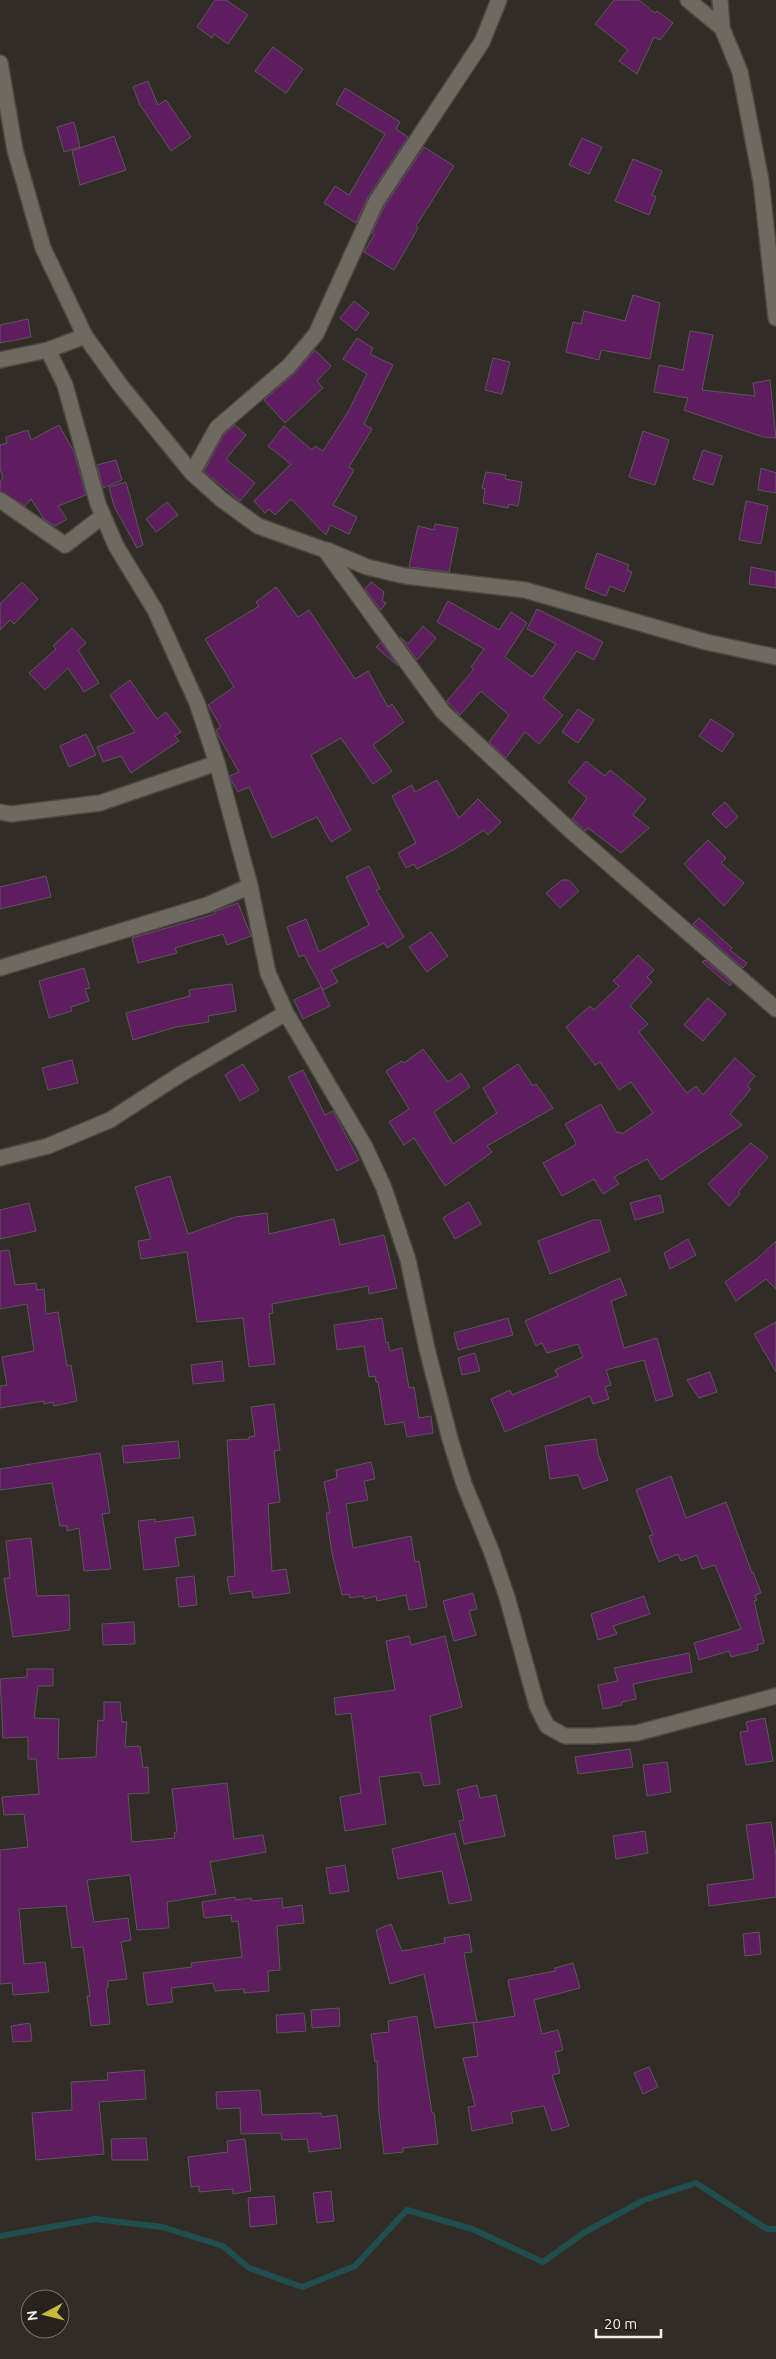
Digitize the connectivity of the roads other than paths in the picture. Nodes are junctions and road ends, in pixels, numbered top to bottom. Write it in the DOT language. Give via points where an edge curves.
graph roads {
  1 [pos="499,0"];
  2 [pos="688,0"];
  3 [pos="720,0"];
  4 [pos="722,28"];
  5 [pos="0,63"];
  6 [pos="776,318"];
  7 [pos="85,336"];
  8 [pos="48,350"];
  9 [pos="0,360"];
  10 [pos="192,474"];
  11 [pos="0,500"];
  12 [pos="103,516"];
  13 [pos="325,550"];
  14 [pos="776,656"];
  15 [pos="217,763"];
  16 [pos="0,812"];
  17 [pos="250,886"];
  18 [pos="0,968"];
  19 [pos="776,1009"];
  20 [pos="286,1013"];
  21 [pos="0,1158"];
  22 [pos="776,1696"];
  1 -- 10 [label="street" via="482,42 376,202 316,334 289,366 217,428"];
  2 -- 4 [label="street"];
  3 -- 4 [label="street"];
  4 -- 6 [label="street" via="740,72 761,181"];
  5 -- 7 [label="street" via="15,150 43,248"];
  7 -- 8 [label="street"];
  7 -- 10 [label="street"];
  8 -- 9 [label="street"];
  8 -- 12 [label="street" via="65,385"];
  10 -- 13 [label="street" via="258,526"];
  11 -- 12 [label="street" via="66,545"];
  12 -- 15 [label="street" via="116,546 155,610 194,694"];
  13 -- 14 [label="street" via="368,567 405,576 525,590 706,642"];
  13 -- 19 [label="street" via="443,712 571,831"];
  15 -- 16 [label="street" via="100,803 11,814"];
  15 -- 17 [label="street"];
  17 -- 18 [label="street" via="207,905"];
  17 -- 20 [label="street" via="268,973"];
  20 -- 21 [label="street" via="110,1120 48,1146"];
  20 -- 22 [label="street" via="365,1147 384,1188 408,1260 450,1439 492,1553 536,1706 547,1726 565,1736 636,1733"];
}
